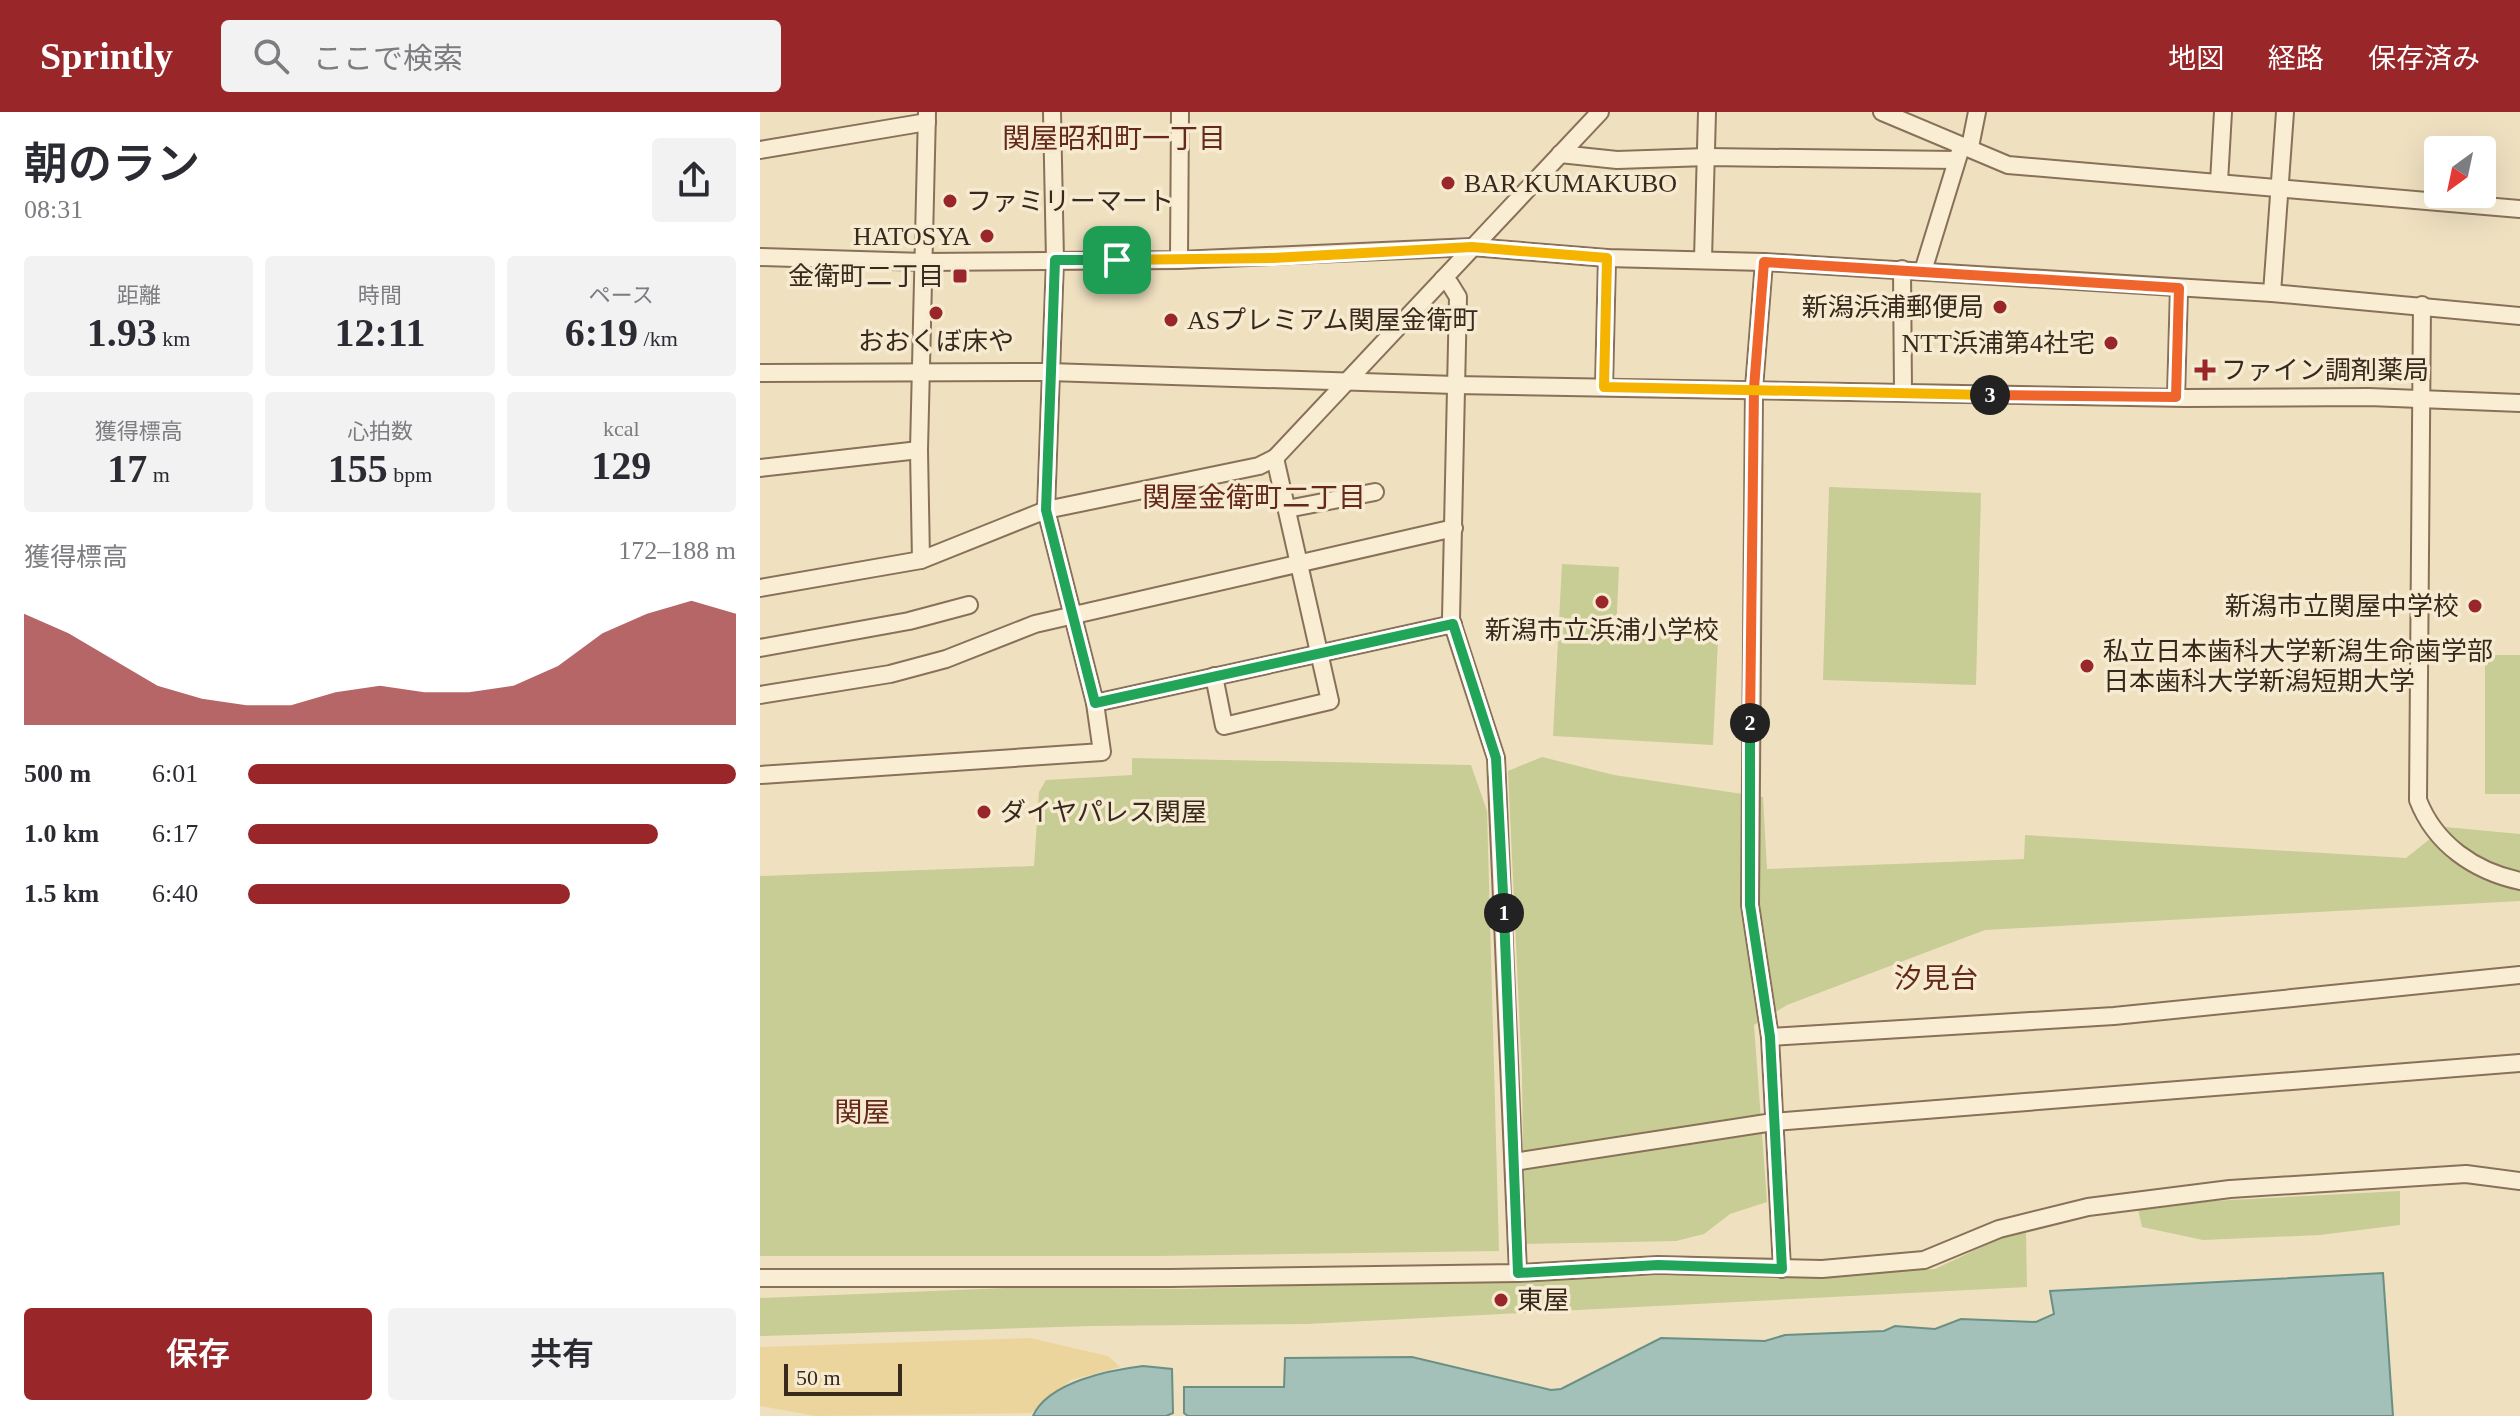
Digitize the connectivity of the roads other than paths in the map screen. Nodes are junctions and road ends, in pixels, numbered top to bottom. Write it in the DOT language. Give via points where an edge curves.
graph roads {
  1 [pos="1052,112"];
  2 [pos="1180,112"];
  3 [pos="1707,112"];
  4 [pos="1882,112"];
  5 [pos="1977,112"];
  6 [pos="2223,112"];
  7 [pos="2285,112"];
  8 [pos="1598,113"];
  9 [pos="927,117"];
  10 [pos="1967,145"];
  11 [pos="760,150"];
  12 [pos="1560,154"];
  13 [pos="1707,157"];
  14 [pos="1956,160"];
  15 [pos="2219,182"];
  16 [pos="2280,187"];
  17 [pos="2520,209"];
  18 [pos="1472,247"];
  19 [pos="760,257"];
  20 [pos="1607,258"];
  21 [pos="1703,259"];
  22 [pos="1055,260"];
  23 [pos="1179,260"];
  24 [pos="924,262"];
  25 [pos="1764,262"];
  26 [pos="1902,269"];
  27 [pos="1923,271"];
  28 [pos="1443,279"];
  29 [pos="2179,288"];
  30 [pos="2272,293"];
  31 [pos="2422,305"];
  32 [pos="2520,316"];
  33 [pos="922,371"];
  34 [pos="1049,372"];
  35 [pos="760,373"];
  36 [pos="1343,383"];
  37 [pos="1455,385"];
  38 [pos="1604,387"];
  39 [pos="1754,388"];
  40 [pos="1903,392"];
  41 [pos="2176,397"];
  42 [pos="2422,400"];
  43 [pos="2520,403"];
  44 [pos="919,450"];
  45 [pos="1275,458"];
  46 [pos="760,468"];
  47 [pos="1375,492"];
  48 [pos="1287,509"];
  49 [pos="1046,510"];
  50 [pos="1454,528"];
  51 [pos="921,560"];
  52 [pos="1300,561"];
  53 [pos="760,588"];
  54 [pos="969,605"];
  55 [pos="1075,615"];
  56 [pos="1453,624"];
  57 [pos="760,648"];
  58 [pos="1321,653"];
  59 [pos="1214,676"];
  60 [pos="760,695"];
  61 [pos="1095,703"];
  62 [pos="760,775"];
  63 [pos="2520,881"];
  64 [pos="2520,975"];
  65 [pos="1770,1037"];
  66 [pos="2520,1063"];
  67 [pos="1773,1122"];
  68 [pos="1514,1162"];
  69 [pos="2520,1181"];
  70 [pos="1782,1269"];
  71 [pos="1518,1273"];
  72 [pos="760,1278"];
  1 -- 22 [label="street"];
  2 -- 23 [label="street"];
  3 -- 13 [label="street"];
  4 -- 10 [label="street"];
  5 -- 10 [label="street"];
  6 -- 15 [label="street"];
  7 -- 16 [label="street"];
  8 -- 12 [label="street"];
  9 -- 11 [label="street"];
  9 -- 24 [label="street"];
  10 -- 14 [label="street"];
  10 -- 15 [label="street" via="2008,165"];
  12 -- 13 [label="street" via="1617,160"];
  12 -- 18 [label="street"];
  13 -- 14 [label="street"];
  13 -- 21 [label="street"];
  14 -- 27 [label="street"];
  15 -- 16 [label="street"];
  16 -- 17 [label="street"];
  16 -- 30 [label="street"];
  18 -- 20 [label="street"];
  18 -- 23 [label="street"];
  18 -- 28 [label="street"];
  19 -- 24 [label="street"];
  20 -- 21 [label="street"];
  20 -- 38 [label="street"];
  21 -- 25 [label="street"];
  22 -- 23 [label="street"];
  22 -- 24 [label="street"];
  22 -- 34 [label="street"];
  24 -- 33 [label="street"];
  25 -- 26 [label="street"];
  25 -- 39 [label="street"];
  26 -- 27 [label="street"];
  26 -- 40 [label="street"];
  27 -- 29 [label="street"];
  28 -- 36 [label="street"];
  28 -- 37 [label="street" via="1458,297"];
  29 -- 30 [label="street"];
  29 -- 41 [label="street"];
  30 -- 31 [label="street"];
  31 -- 32 [label="street"];
  31 -- 42 [label="street"];
  33 -- 34 [label="street"];
  33 -- 35 [label="street"];
  33 -- 44 [label="street"];
  34 -- 36 [label="street"];
  34 -- 49 [label="street"];
  36 -- 37 [label="street"];
  36 -- 45 [label="street"];
  37 -- 38 [label="street"];
  37 -- 50 [label="street"];
  38 -- 39 [label="street"];
  39 -- 40 [label="street"];
  39 -- 65 [label="street" via="1750,905"];
  40 -- 41 [label="street"];
  41 -- 42 [label="street"];
  42 -- 43 [label="street"];
  42 -- 63 [label="street" via="2418,800 2439,838 2470,862"];
  44 -- 46 [label="street"];
  44 -- 51 [label="street"];
  45 -- 48 [label="street"];
  45 -- 49 [label="street" via="1259,466"];
  47 -- 48 [label="street"];
  48 -- 52 [label="street"];
  49 -- 51 [label="street"];
  49 -- 55 [label="street"];
  50 -- 52 [label="street"];
  50 -- 56 [label="street"];
  51 -- 53 [label="street"];
  52 -- 55 [label="street"];
  52 -- 58 [label="street"];
  54 -- 57 [label="street"];
  55 -- 60 [label="street" via="890,674"];
  55 -- 61 [label="street"];
  56 -- 58 [label="street"];
  56 -- 68 [label="street" via="1496,758"];
  58 -- 59 [label="street"];
  58 -- 59 [label="street" via="1330,701 1224,726"];
  59 -- 61 [label="street"];
  61 -- 62 [label="street" via="1102,752"];
  64 -- 65 [label="street" via="2114,1016"];
  65 -- 67 [label="street"];
  66 -- 67 [label="street"];
  67 -- 68 [label="street"];
  67 -- 70 [label="street"];
  68 -- 71 [label="street"];
  69 -- 70 [label="street" via="2466,1174 2230,1189 2088,1207 1999,1229 1924,1260"];
  70 -- 71 [label="street" via="1658,1265"];
  71 -- 72 [label="street"];
}
